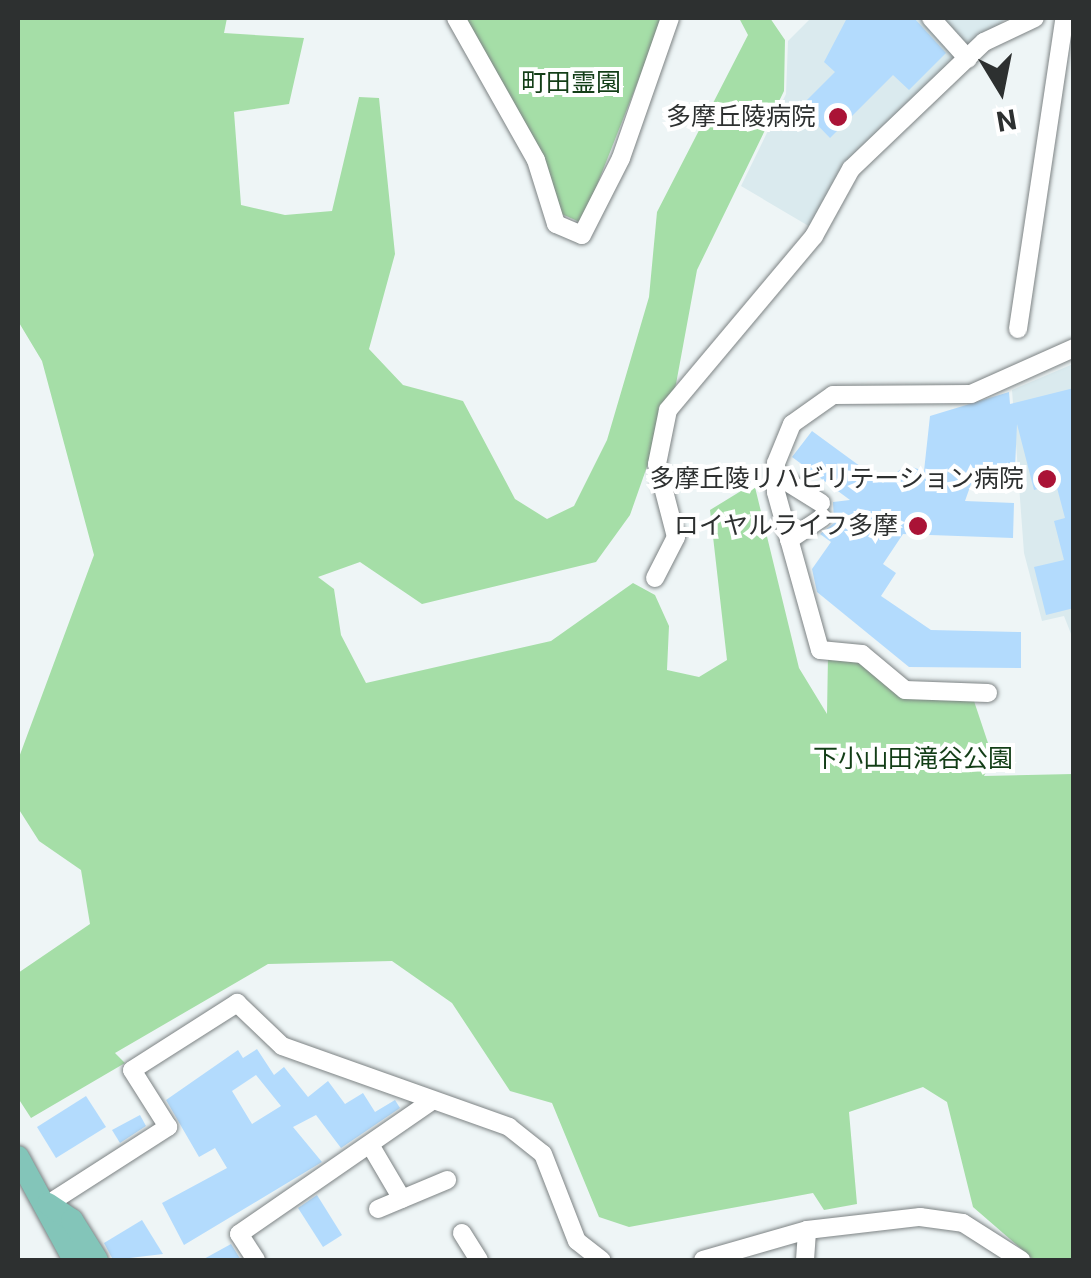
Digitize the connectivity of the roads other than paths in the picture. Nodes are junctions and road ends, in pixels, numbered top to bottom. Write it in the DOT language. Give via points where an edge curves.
graph roads {
  1 [pos="456,18"];
  2 [pos="670,18"];
  3 [pos="931,18"];
  4 [pos="1035,18"];
  5 [pos="1062,21"];
  6 [pos="968,59"];
  7 [pos="1018,329"];
  8 [pos="1074,348"];
  9 [pos="776,475"];
  10 [pos="789,540"];
  11 [pos="655,578"];
  12 [pos="988,692"];
  13 [pos="432,1101"];
  14 [pos="372,1148"];
  15 [pos="18,1157"];
  16 [pos="447,1180"];
  17 [pos="402,1199"];
  18 [pos="48,1204"];
  19 [pos="378,1209"];
  20 [pos="806,1230"];
  21 [pos="462,1233"];
  22 [pos="74,1260"];
  23 [pos="97,1260"];
  24 [pos="256,1260"];
  25 [pos="478,1260"];
  26 [pos="602,1260"];
  27 [pos="703,1260"];
  28 [pos="805,1260"];
  29 [pos="1021,1260"];
  1 -- 2 [label="street" via="536,160 556,224 582,235 621,158"];
  3 -- 6 [label="street"];
  4 -- 6 [label="street" via="1007,26"];
  5 -- 7 [label="street"];
  6 -- 11 [label="street" via="842,179 814,236 668,410 657,464 676,537"];
  8 -- 9 [label="street" via="971,394 833,395 792,424"];
  9 -- 10 [label="street"];
  9 -- 10 [label="street" via="822,511"];
  10 -- 12 [label="street" via="820,650 862,654 905,690"];
  13 -- 14 [label="street"];
  13 -- 18 [label="street" via="282,1046 237,1003 132,1070 168,1127"];
  13 -- 26 [label="street" via="509,1127 543,1154 577,1241"];
  14 -- 17 [label="street"];
  14 -- 24 [label="street" via="239,1234"];
  15 -- 18 [label="main road"];
  16 -- 17 [label="street"];
  17 -- 19 [label="street"];
  18 -- 22 [label="main road"];
  18 -- 23 [label="main road" via="72,1220"];
  20 -- 27 [label="street"];
  20 -- 28 [label="street"];
  20 -- 29 [label="street" via="920,1217 963,1223"];
  21 -- 25 [label="street"];
}
